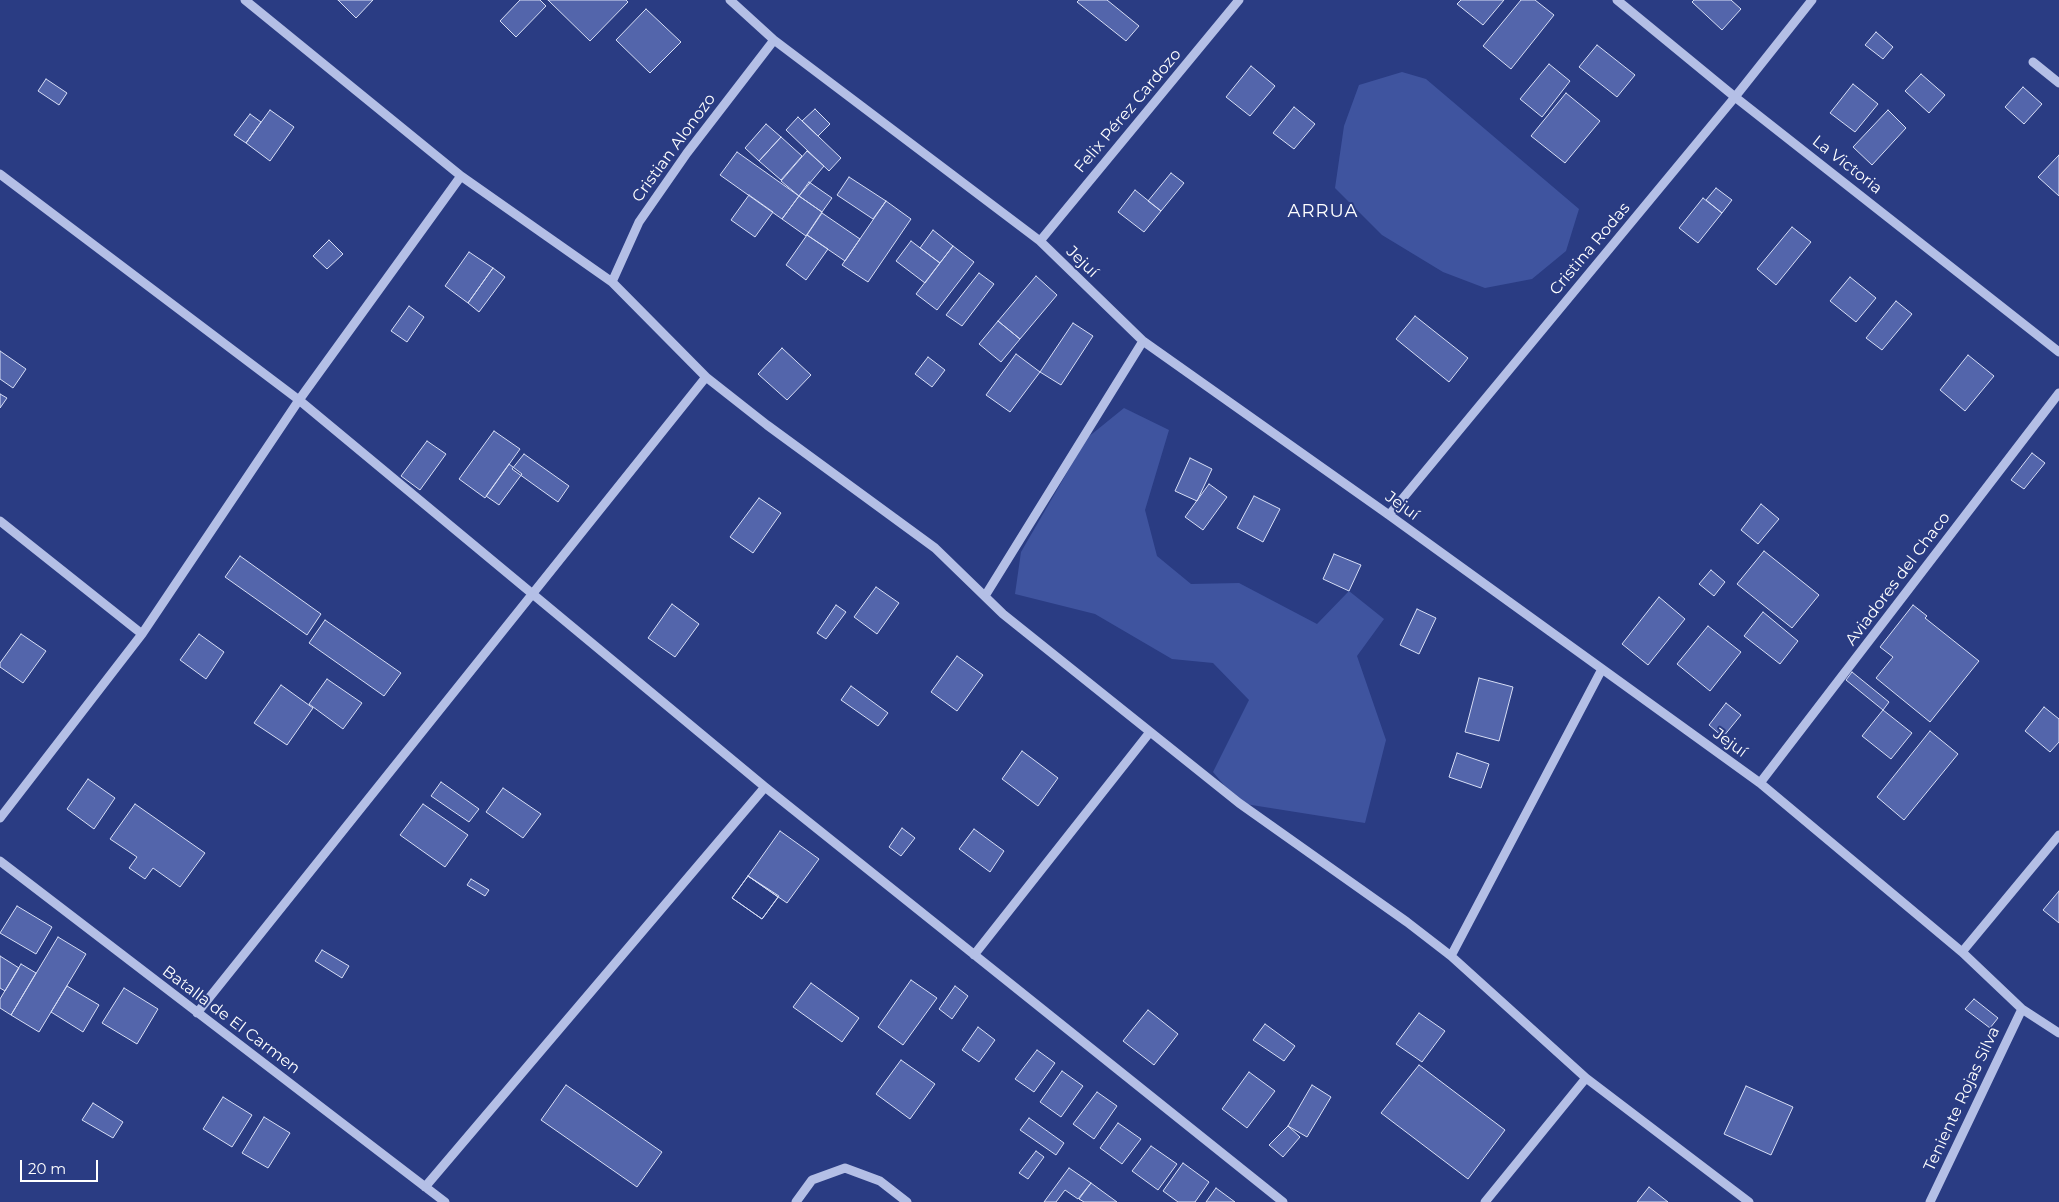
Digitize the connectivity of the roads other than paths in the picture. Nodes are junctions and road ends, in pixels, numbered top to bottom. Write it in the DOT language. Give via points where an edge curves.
graph roads {
  1 [pos="246,0"];
  2 [pos="730,0"];
  3 [pos="1239,0"];
  4 [pos="1617,0"];
  5 [pos="1812,0"];
  6 [pos="774,40"];
  7 [pos="2033,62"];
  8 [pos="2059,83"];
  9 [pos="1735,96"];
  10 [pos="0,174"];
  11 [pos="461,176"];
  12 [pos="1040,242"];
  13 [pos="612,282"];
  14 [pos="1143,342"];
  15 [pos="2059,352"];
  16 [pos="706,377"];
  17 [pos="2059,393"];
  18 [pos="299,400"];
  19 [pos="1389,515"];
  20 [pos="0,521"];
  21 [pos="532,594"];
  22 [pos="985,596"];
  23 [pos="142,634"];
  24 [pos="1602,669"];
  25 [pos="1150,732"];
  26 [pos="1760,783"];
  27 [pos="765,787"];
  28 [pos="0,818"];
  29 [pos="2059,835"];
  30 [pos="0,862"];
  31 [pos="1962,952"];
  32 [pos="974,955"];
  33 [pos="1451,956"];
  34 [pos="2022,1010"];
  35 [pos="197,1013"];
  36 [pos="2059,1033"];
  37 [pos="1586,1078"];
  38 [pos="424,1187"];
  39 [pos="445,1202"];
  40 [pos="796,1202"];
  41 [pos="907,1202"];
  42 [pos="1283,1202"];
  43 [pos="1485,1202"];
  44 [pos="1748,1202"];
  45 [pos="1930,1202"];
  1 -- 11 [label="street"];
  2 -- 6 [label="street, Jejuí"];
  3 -- 12 [label="street, Felix Pérez Cardozo"];
  4 -- 9 [label="street, La Victoria"];
  5 -- 9 [label="street, Cristina Rodas"];
  6 -- 12 [label="street, Jejuí"];
  6 -- 13 [label="street, Cristian Alonozo" via="687,152 639,222"];
  7 -- 8 [label="street"];
  9 -- 15 [label="street, La Victoria"];
  9 -- 19 [label="street, Cristina Rodas"];
  10 -- 18 [label="street"];
  11 -- 13 [label="street"];
  11 -- 18 [label="street"];
  12 -- 14 [label="street, Jejuí"];
  13 -- 16 [label="street"];
  14 -- 19 [label="street, Jejuí"];
  14 -- 22 [label="street"];
  16 -- 21 [label="street"];
  16 -- 22 [label="street" via="934,548"];
  17 -- 26 [label="street, Aviadores del Chaco"];
  18 -- 21 [label="street"];
  18 -- 23 [label="street"];
  19 -- 24 [label="street, Jejuí"];
  20 -- 23 [label="street"];
  21 -- 27 [label="street"];
  21 -- 35 [label="street"];
  22 -- 25 [label="street"];
  23 -- 28 [label="street"];
  24 -- 26 [label="street, Jejuí"];
  24 -- 33 [label="street"];
  25 -- 32 [label="street"];
  25 -- 33 [label="street" via="1239,803"];
  26 -- 31 [label="street, Jejuí"];
  27 -- 32 [label="street"];
  27 -- 38 [label="street"];
  29 -- 31 [label="street"];
  30 -- 35 [label="street, Batalla de El Carmen"];
  31 -- 34 [label="street, Jejuí"];
  32 -- 42 [label="street"];
  33 -- 37 [label="street"];
  34 -- 36 [label="street, Jejuí"];
  34 -- 45 [label="street, Teniente Rojas Silva"];
  35 -- 38 [label="street, Batalla de El Carmen"];
  37 -- 43 [label="street"];
  37 -- 44 [label="street"];
  38 -- 39 [label="street, Batalla de El Carmen"];
  40 -- 41 [label="street" via="812,1180 845,1168 880,1181"];
}
